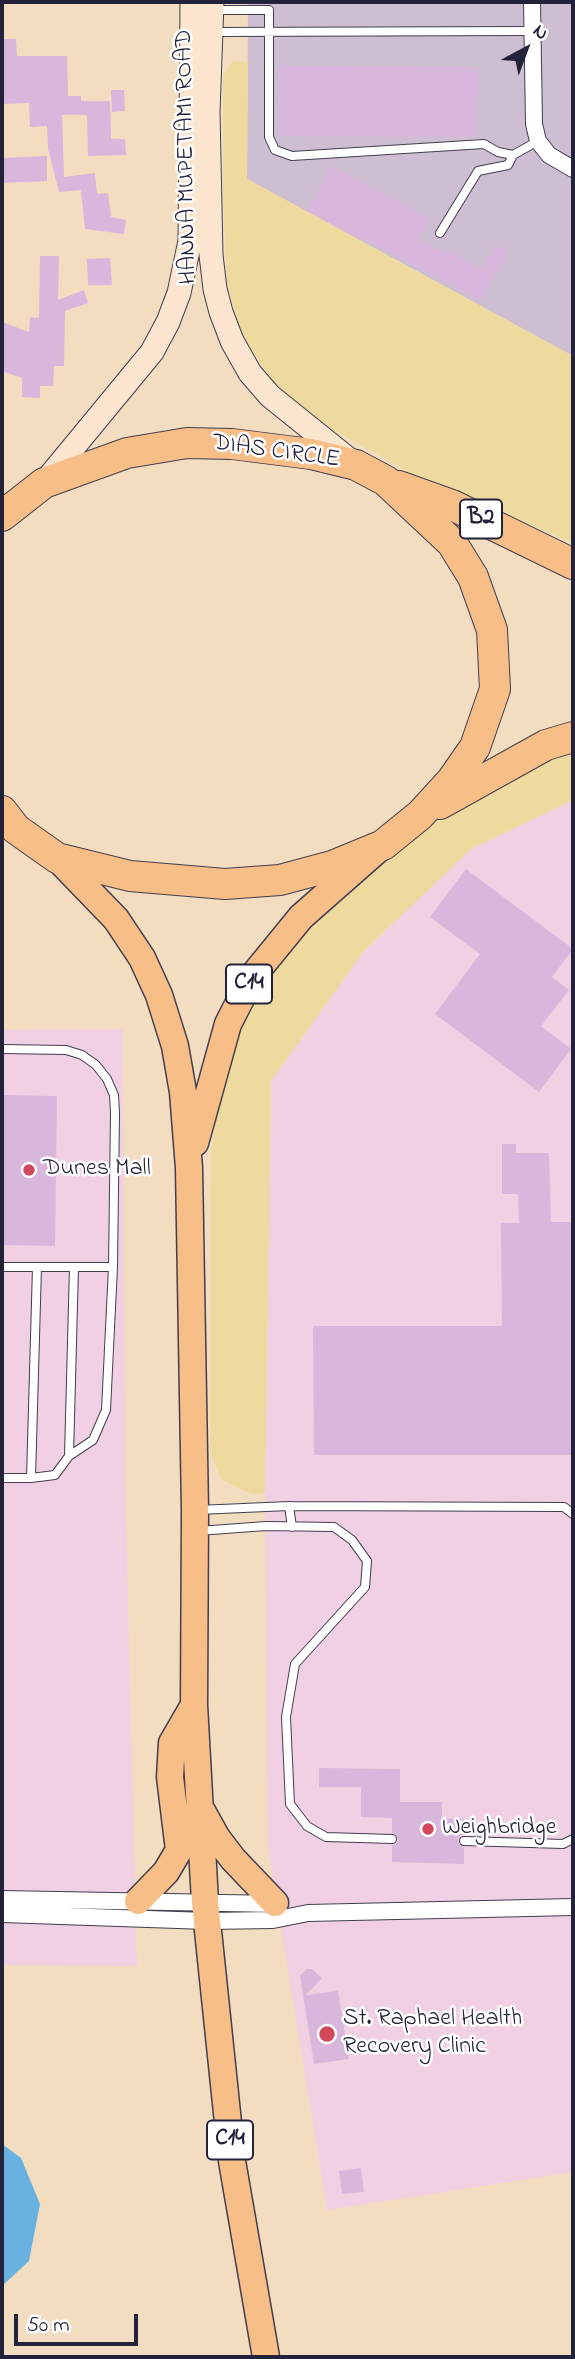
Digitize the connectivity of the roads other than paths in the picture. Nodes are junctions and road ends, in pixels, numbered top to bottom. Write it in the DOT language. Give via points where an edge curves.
graph roads {
  1 [pos="532,2"];
  2 [pos="206,11"];
  3 [pos="533,31"];
  4 [pos="269,32"];
  5 [pos="538,141"];
  6 [pos="513,155"];
  7 [pos="573,169"];
  8 [pos="440,233"];
  9 [pos="356,465"];
  10 [pos="386,481"];
  11 [pos="44,483"];
  12 [pos="2,514"];
  13 [pos="573,564"];
  14 [pos="573,737"];
  15 [pos="420,815"];
  16 [pos="7,820"];
  17 [pos="383,845"];
  18 [pos="57,858"];
  19 [pos="2,1049"];
  20 [pos="189,1168"];
  21 [pos="2,1267"];
  22 [pos="37,1267"];
  23 [pos="74,1267"];
  24 [pos="113,1267"];
  25 [pos="69,1456"];
  26 [pos="2,1478"];
  27 [pos="31,1478"];
  28 [pos="289,1506"];
  29 [pos="573,1514"];
  30 [pos="195,1521"];
  31 [pos="292,1527"];
  32 [pos="194,1705"];
  33 [pos="200,1807"];
  34 [pos="392,1839"];
  35 [pos="573,1839"];
  36 [pos="464,1841"];
  37 [pos="2,1899"];
  38 [pos="138,1901"];
  39 [pos="275,1903"];
  40 [pos="573,1907"];
  41 [pos="206,1912"];
  42 [pos="307,1913"];
  43 [pos="2,1914"];
  44 [pos="266,2357"];
  1 -- 3 [label="street"];
  2 -- 4 [label="lane"];
  2 -- 4 [label="lane" via="269,10"];
  2 -- 9 [label="main road, HANNA MUPETAMI ROAD" via="211,255 221,312 250,373 270,396"];
  2 -- 11 [label="main road, HANNA MUPETAMI ROAD" via="190,240 179,293 152,352"];
  3 -- 4 [label="lane"];
  3 -- 5 [label="street"];
  4 -- 6 [label="lane" via="269,137 275,150 292,156 484,145"];
  5 -- 6 [label="lane"];
  5 -- 7 [label="street" via="549,155"];
  6 -- 8 [label="lane" via="508,165 478,171"];
  9 -- 10 [label="highway, DIAS CIRCLE"];
  9 -- 11 [label="highway, DIAS CIRCLE" via="258,447 187,443 127,453"];
  10 -- 13 [label="highway, B2" via="452,505"];
  10 -- 15 [label="highway, DIAS CIRCLE" via="452,543 472,577 492,631 495,689 475,747"];
  11 -- 12 [label="highway, DIAS CIRCLE"];
  14 -- 15 [label="highway" via="546,745"];
  15 -- 17 [label="highway, DIAS CIRCLE"];
  16 -- 18 [label="highway, DIAS CIRCLE"];
  17 -- 18 [label="highway, DIAS CIRCLE" via="280,880 225,884 130,876"];
  17 -- 20 [label="main road, C14" via="301,917 252,977 228,1024"];
  18 -- 20 [label="main road, C14" via="116,919 159,995 183,1092"];
  19 -- 24 [label="lane" via="65,1050 82,1055 107,1079 115,1113"];
  20 -- 30 [label="main road, C14"];
  21 -- 22 [label="lane"];
  22 -- 23 [label="lane"];
  22 -- 27 [label="lane"];
  23 -- 24 [label="lane"];
  23 -- 25 [label="lane"];
  24 -- 25 [label="lane" via="106,1410 93,1440"];
  25 -- 27 [label="lane" via="55,1475"];
  26 -- 27 [label="lane"];
  28 -- 29 [label="lane" via="564,1507"];
  28 -- 30 [label="lane"];
  28 -- 31 [label="lane"];
  30 -- 31 [label="lane"];
  30 -- 32 [label="main road, C14"];
  31 -- 34 [label="lane" via="334,1527 352,1539 367,1561 365,1587 295,1664 286,1717 290,1804 307,1826 326,1837"];
  32 -- 33 [label="main road, C14"];
  32 -- 38 [label="main road" via="172,1742 170,1777 179,1850"];
  33 -- 39 [label="main road" via="233,1859"];
  33 -- 41 [label="main road, C14"];
  35 -- 36 [label="lane" via="563,1844"];
  37 -- 38 [label="street"];
  38 -- 41 [label="street"];
  39 -- 41 [label="street"];
  39 -- 42 [label="street"];
  40 -- 42 [label="street"];
  41 -- 42 [label="street" via="273,1920"];
  41 -- 43 [label="street"];
  41 -- 44 [label="main road, C14" via="232,2161"];
}
